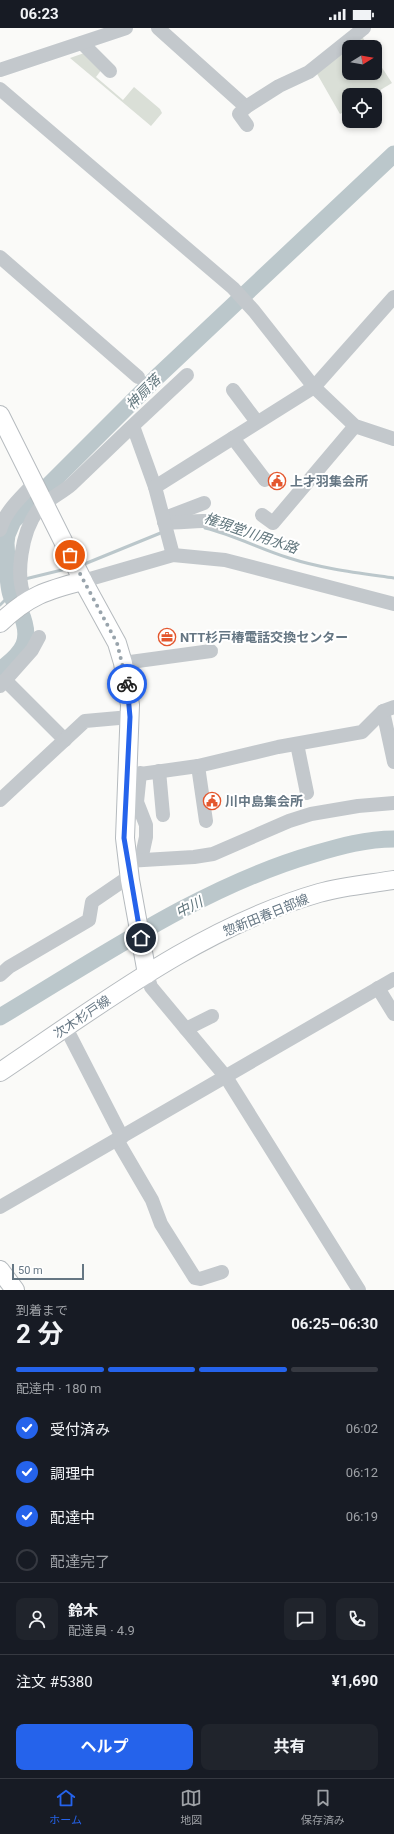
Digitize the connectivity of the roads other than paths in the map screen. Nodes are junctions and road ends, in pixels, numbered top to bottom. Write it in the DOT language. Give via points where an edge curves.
graph roads {
  1 [pos="126,28"];
  2 [pos="158,28"];
  3 [pos="364,28"];
  4 [pos="82,43"];
  5 [pos="0,70"];
  6 [pos="110,70"];
  7 [pos="0,89"];
  8 [pos="246,106"];
  9 [pos="246,125"];
  10 [pos="0,258"];
  11 [pos="394,297"];
  12 [pos="187,374"];
  13 [pos="138,377"];
  14 [pos="314,386"];
  15 [pos="233,390"];
  16 [pos="0,415"];
  17 [pos="257,422"];
  18 [pos="133,426"];
  19 [pos="355,426"];
  20 [pos="233,438"];
  21 [pos="394,439"];
  22 [pos="265,480"];
  23 [pos="35,482"];
  24 [pos="155,487"];
  25 [pos="204,503"];
  26 [pos="46,504"];
  27 [pos="262,515"];
  28 [pos="164,522"];
  29 [pos="222,524"];
  30 [pos="0,530"];
  31 [pos="174,555"];
  32 [pos="83,581"];
  33 [pos="26,600"];
  34 [pos="394,604"];
  35 [pos="1,618"];
  36 [pos="39,638"];
  37 [pos="211,651"];
  38 [pos="123,663"];
  39 [pos="3,683"];
  40 [pos="388,709"];
  41 [pos="130,717"];
  42 [pos="65,740"];
  43 [pos="297,744"];
  44 [pos="394,762"];
  45 [pos="198,766"];
  46 [pos="159,771"];
  47 [pos="133,774"];
  48 [pos="307,793"];
  49 [pos="394,794"];
  50 [pos="0,800"];
  51 [pos="394,803"];
  52 [pos="358,806"];
  53 [pos="163,815"];
  54 [pos="206,821"];
  55 [pos="132,869"];
  56 [pos="394,880"];
  57 [pos="2,973"];
  58 [pos="147,974"];
  59 [pos="394,979"];
  60 [pos="378,988"];
  61 [pos="394,1014"];
  62 [pos="212,1016"];
  63 [pos="66,1028"];
  64 [pos="186,1029"];
  65 [pos="0,1072"];
  66 [pos="226,1077"];
  67 [pos="120,1138"];
  68 [pos="0,1207"];
  69 [pos="0,1270"];
  70 [pos="222,1272"];
  71 [pos="15,1290"];
  72 [pos="359,1290"];
  1 -- 4 [label="street"];
  2 -- 8 [label="street"];
  3 -- 8 [label="street" via="309,72"];
  4 -- 5 [label="street"];
  4 -- 6 [label="street"];
  7 -- 14 [label="street" via="233,288"];
  8 -- 9 [label="street" via="239,114"];
  10 -- 13 [label="street"];
  11 -- 14 [label="street"];
  12 -- 18 [label="street"];
  14 -- 17 [label="street"];
  14 -- 19 [label="street"];
  15 -- 17 [label="street"];
  16 -- 23 [label="main road"];
  17 -- 20 [label="street"];
  18 -- 24 [label="street"];
  18 -- 26 [label="street" via="65,490"];
  19 -- 21 [label="street"];
  19 -- 27 [label="street" via="273,523"];
  20 -- 22 [label="street"];
  20 -- 24 [label="street"];
  23 -- 26 [label="main road"];
  23 -- 30 [label="street" via="6,513"];
  24 -- 28 [label="street"];
  25 -- 28 [label="street" via="170,516"];
  26 -- 32 [label="main road"];
  26 -- 33 [label="street" via="39,509 33,519 24,541 21,591"];
  28 -- 29 [label="street" via="202,520"];
  28 -- 31 [label="street"];
  31 -- 32 [label="street"];
  31 -- 34 [label="street" via="225,560"];
  32 -- 33 [label="main road" via="47,590"];
  32 -- 38 [label="main road" via="117,643"];
  33 -- 35 [label="main road"];
  36 -- 39 [label="street" via="32,650"];
  37 -- 38 [label="street"];
  38 -- 41 [label="main road" via="129,693"];
  39 -- 42 [label="street"];
  40 -- 43 [label="street" via="362,732"];
  40 -- 44 [label="street"];
  41 -- 42 [label="street" via="85,721"];
  41 -- 47 [label="main road"];
  42 -- 50 [label="street"];
  43 -- 45 [label="street"];
  43 -- 48 [label="street"];
  45 -- 46 [label="street"];
  45 -- 54 [label="street"];
  46 -- 47 [label="street"];
  46 -- 53 [label="street"];
  47 -- 55 [label="main road" via="124,821"];
  49 -- 52 [label="street"];
  51 -- 52 [label="street"];
  52 -- 55 [label="street" via="311,814 289,821 213,854"];
  55 -- 57 [label="street" via="92,902 89,920"];
  55 -- 58 [label="main road"];
  56 -- 58 [label="main road, 惣新田春日部線" via="354,886 294,901 229,929"];
  58 -- 63 [label="main road, 次木杉戸線"];
  58 -- 64 [label="street" via="151,987"];
  59 -- 60 [label="street"];
  60 -- 61 [label="street"];
  60 -- 66 [label="street"];
  62 -- 64 [label="street"];
  63 -- 65 [label="main road, 次木杉戸線"];
  63 -- 67 [label="street"];
  64 -- 66 [label="street"];
  66 -- 67 [label="street"];
  66 -- 72 [label="street"];
  67 -- 68 [label="street"];
  67 -- 70 [label="street" via="152,1200 161,1224 195,1278 200,1279"];
  69 -- 71 [label="main road"];
}
